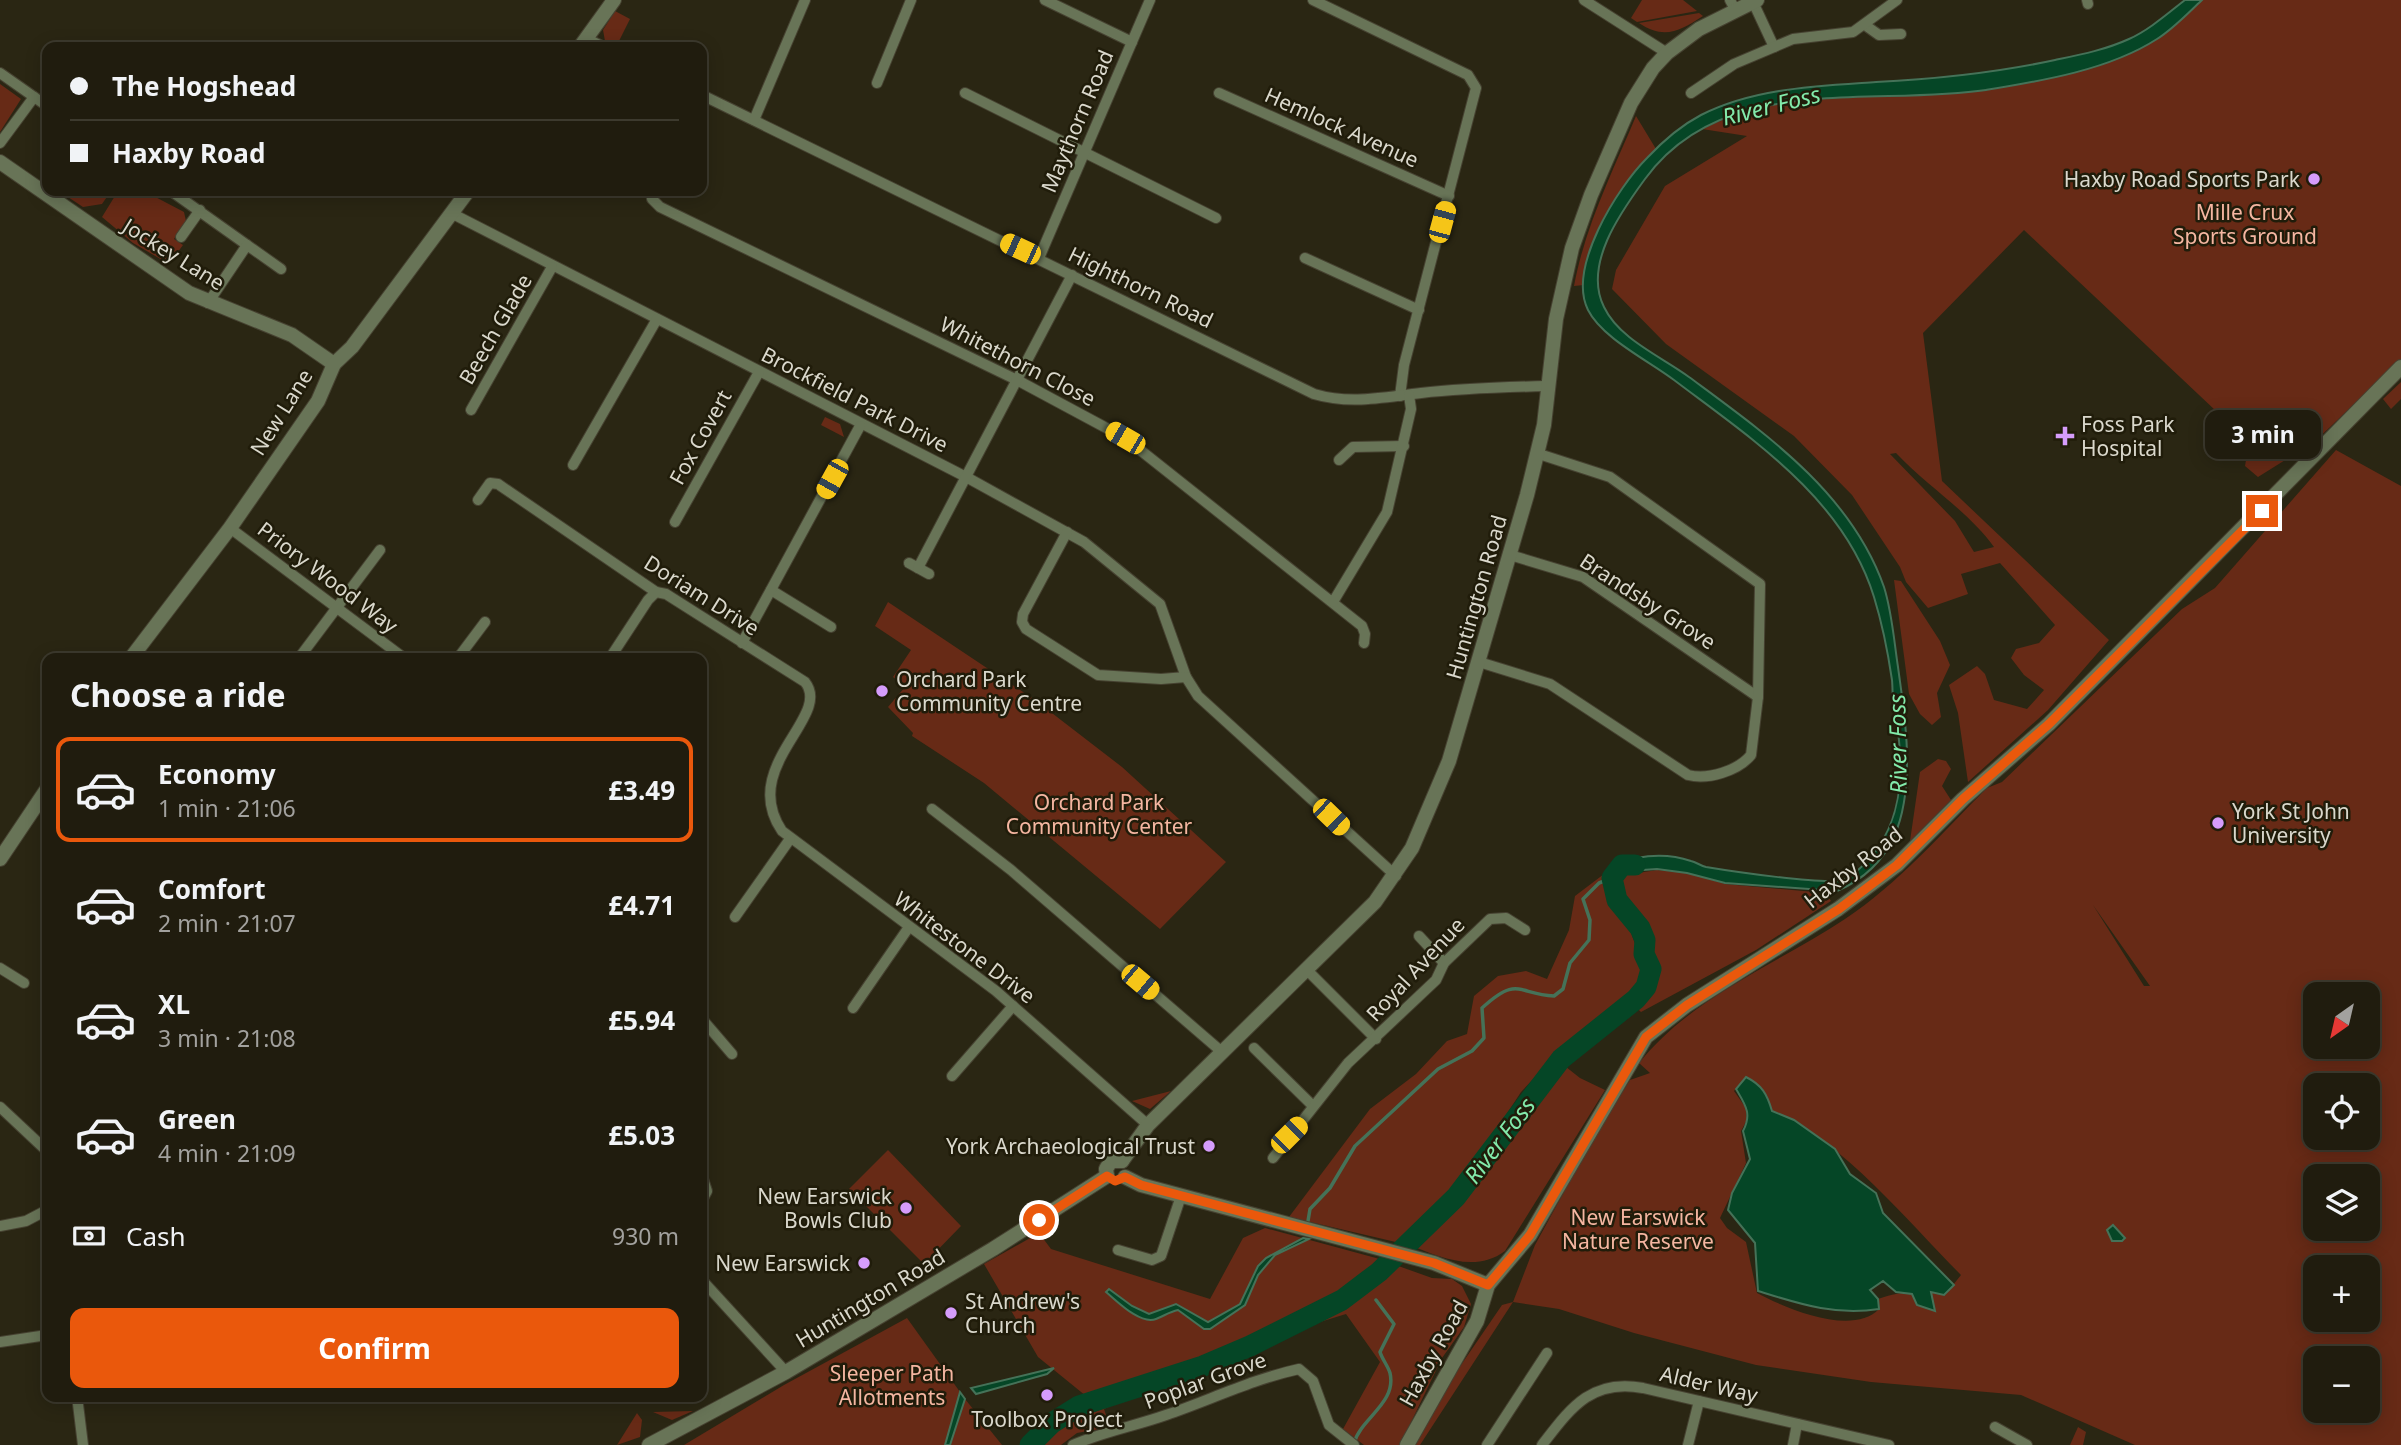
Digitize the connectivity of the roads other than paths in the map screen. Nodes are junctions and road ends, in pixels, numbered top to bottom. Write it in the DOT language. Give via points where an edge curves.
graph roads {
  1 [pos="614,0"];
  2 [pos="805,0"];
  3 [pos="911,0"];
  4 [pos="1045,0"];
  5 [pos="1150,0"];
  6 [pos="1313,0"];
  7 [pos="1584,0"];
  8 [pos="1897,0"];
  9 [pos="1755,1"];
  10 [pos="1732,5"];
  11 [pos="1865,25"];
  12 [pos="1901,34"];
  13 [pos="584,42"];
  14 [pos="1132,42"];
  15 [pos="1774,47"];
  16 [pos="1667,53"];
  17 [pos="0,73"];
  18 [pos="877,83"];
  19 [pos="965,93"];
  20 [pos="1219,93"];
  21 [pos="1691,93"];
  22 [pos="34,97"];
  23 [pos="707,97"];
  24 [pos="42,103"];
  25 [pos="754,120"];
  26 [pos="0,143"];
  27 [pos="1084,152"];
  28 [pos="0,162"];
  29 [pos="42,191"];
  30 [pos="48,196"];
  31 [pos="179,196"];
  32 [pos="464,196"];
  33 [pos="652,196"];
  34 [pos="1449,196"];
  35 [pos="200,210"];
  36 [pos="451,213"];
  37 [pos="1216,219"];
  38 [pos="181,237"];
  39 [pos="247,245"];
  40 [pos="1040,258"];
  41 [pos="1305,258"];
  42 [pos="552,267"];
  43 [pos="281,269"];
  44 [pos="1072,275"];
  45 [pos="208,303"];
  46 [pos="1419,310"];
  47 [pos="657,319"];
  48 [pos="334,364"];
  49 [pos="2401,367"];
  50 [pos="759,372"];
  51 [pos="1017,380"];
  52 [pos="1546,386"];
  53 [pos="1405,396"];
  54 [pos="471,409"];
  55 [pos="860,425"];
  56 [pos="1404,446"];
  57 [pos="1539,454"];
  58 [pos="1339,460"];
  59 [pos="573,465"];
  60 [pos="968,478"];
  61 [pos="478,499"];
  62 [pos="675,522"];
  63 [pos="230,528"];
  64 [pos="1067,532"];
  65 [pos="380,550"];
  66 [pos="1510,555"];
  67 [pos="929,574"];
  68 [pos="771,590"];
  69 [pos="656,592"];
  70 [pos="1333,602"];
  71 [pos="336,607"];
  72 [pos="485,622"];
  73 [pos="831,626"];
  74 [pos="742,643"];
  75 [pos="1364,643"];
  76 [pos="135,653"];
  77 [pos="303,653"];
  78 [pos="397,653"];
  79 [pos="462,653"];
  80 [pos="613,653"];
  81 [pos="1479,662"];
  82 [pos="1186,677"];
  83 [pos="1758,697"];
  84 [pos="42,796"];
  85 [pos="769,796"];
  86 [pos="932,809"];
  87 [pos="790,839"];
  88 [pos="0,859"];
  89 [pos="1396,876"];
  90 [pos="734,917"];
  91 [pos="909,927"];
  92 [pos="1525,930"];
  93 [pos="1419,936"];
  94 [pos="1444,963"];
  95 [pos="0,968"];
  96 [pos="1307,970"];
  97 [pos="24,983"];
  98 [pos="1013,1006"];
  99 [pos="853,1008"];
  100 [pos="707,1025"];
  101 [pos="1376,1039"];
  102 [pos="1255,1048"];
  103 [pos="1222,1052"];
  104 [pos="732,1054"];
  105 [pos="951,1076"];
  106 [pos="1312,1105"];
  107 [pos="0,1107"];
  108 [pos="1148,1125"];
  109 [pos="42,1146"];
  110 [pos="1273,1158"];
  111 [pos="1122,1161"];
  112 [pos="1107,1176"];
  113 [pos="1125,1177"];
  114 [pos="1181,1196"];
  115 [pos="42,1213"];
  116 [pos="0,1226"];
  117 [pos="1118,1250"];
  118 [pos="707,1285"];
  119 [pos="1488,1285"];
  120 [pos="42,1336"];
  121 [pos="0,1342"];
  122 [pos="1547,1353"];
  123 [pos="786,1372"];
  124 [pos="1699,1401"];
  125 [pos="78,1402"];
  126 [pos="1797,1424"];
  127 [pos="1995,1427"];
  128 [pos="2011,1441"];
  129 [pos="83,1445"];
  130 [pos="649,1445"];
  131 [pos="1073,1445"];
  132 [pos="1354,1445"];
  133 [pos="1407,1445"];
  134 [pos="1487,1445"];
  135 [pos="1542,1445"];
  136 [pos="1688,1445"];
  137 [pos="1793,1445"];
  138 [pos="1889,1445"];
  139 [pos="2027,1445"];
  1 -- 13 [label="street"];
  2 -- 25 [label="street"];
  3 -- 18 [label="street"];
  4 -- 14 [label="street"];
  5 -- 14 [label="street, Maythorn Road"];
  6 -- 34 [label="street" via="1468,75 1474,82 1477,93"];
  7 -- 16 [label="street"];
  8 -- 11 [label="street"];
  9 -- 10 [label="street, Huntington Road"];
  9 -- 15 [label="street"];
  10 -- 16 [label="street, Huntington Road"];
  11 -- 12 [label="street" via="1879,34"];
  11 -- 15 [label="street"];
  14 -- 27 [label="street, Maythorn Road"];
  15 -- 21 [label="street" via="1734,64"];
  16 -- 52 [label="street, Huntington Road" via="1640,86 1591,195 1562,289"];
  17 -- 22 [label="street"];
  19 -- 27 [label="street"];
  20 -- 34 [label="street, Hemlock Avenue"];
  22 -- 24 [label="street"];
  22 -- 26 [label="street"];
  23 -- 25 [label="street, Highthorn Road"];
  25 -- 40 [label="street, Highthorn Road"];
  27 -- 37 [label="street"];
  27 -- 40 [label="street, Maythorn Road"];
  28 -- 29 [label="street, Jockey Lane"];
  30 -- 45 [label="street, Jockey Lane"];
  31 -- 35 [label="street"];
  32 -- 36 [label="street, New Lane"];
  33 -- 51 [label="street, Whitethorn Close" via="660,207"];
  34 -- 46 [label="street"];
  35 -- 38 [label="street"];
  35 -- 39 [label="street"];
  36 -- 42 [label="street, Brockfield Park Drive"];
  36 -- 48 [label="street, New Lane" via="352,347"];
  39 -- 43 [label="street"];
  39 -- 45 [label="street"];
  40 -- 44 [label="street, Highthorn Road"];
  41 -- 46 [label="street"];
  42 -- 47 [label="street, Brockfield Park Drive"];
  42 -- 54 [label="street, Beech Glade"];
  44 -- 51 [label="street"];
  44 -- 53 [label="street, Highthorn Road" via="1314,394 1336,400"];
  45 -- 48 [label="street, Jockey Lane" via="292,335"];
  46 -- 53 [label="street" via="1404,365"];
  47 -- 50 [label="street, Brockfield Park Drive"];
  47 -- 59 [label="street"];
  48 -- 63 [label="street, New Lane" via="318,401"];
  49 -- 119 [label="street, Haxby Road" via="2049,724 1963,799 1897,865 1839,909 1694,1000 1646,1037 1530,1235"];
  50 -- 55 [label="street, Brockfield Park Drive"];
  50 -- 62 [label="street, Fox Covert"];
  51 -- 60 [label="street"];
  51 -- 70 [label="street, Whitethorn Close" via="1147,453"];
  52 -- 53 [label="street, Highthorn Road"];
  52 -- 57 [label="street, Huntington Road"];
  53 -- 56 [label="street" via="1411,409"];
  55 -- 60 [label="street, Brockfield Park Drive"];
  55 -- 68 [label="street"];
  56 -- 58 [label="street" via="1353,447"];
  56 -- 70 [label="street" via="1387,512"];
  57 -- 66 [label="street, Huntington Road"];
  57 -- 83 [label="street" via="1610,477 1755,579 1761,590"];
  60 -- 64 [label="street, Brockfield Park Drive"];
  60 -- 67 [label="street" via="914,566"];
  61 -- 69 [label="street, Doriam Drive" via="490,483 498,484"];
  63 -- 71 [label="street, Priory Wood Way"];
  63 -- 76 [label="street, New Lane"];
  64 -- 82 [label="street, Brockfield Park Drive" via="1126,573 1160,604"];
  64 -- 82 [label="street" via="1023,614 1026,629 1098,675"];
  65 -- 71 [label="street"];
  66 -- 81 [label="street, Huntington Road"];
  66 -- 83 [label="street, Brandsby Grove" via="1583,577"];
  68 -- 73 [label="street"];
  68 -- 74 [label="street"];
  69 -- 74 [label="street, Doriam Drive"];
  69 -- 80 [label="street"];
  70 -- 75 [label="street, Whitethorn Close" via="1362,626"];
  71 -- 77 [label="street"];
  71 -- 78 [label="street, Priory Wood Way"];
  72 -- 79 [label="street"];
  74 -- 85 [label="street, Doriam Drive" via="805,682 812,696 770,778"];
  81 -- 83 [label="street" via="1550,684 1677,770 1697,777 1739,766 1751,755"];
  81 -- 89 [label="street, Huntington Road" via="1436,795"];
  82 -- 89 [label="street, Brockfield Park Drive" via="1198,696"];
  84 -- 88 [label="street"];
  85 -- 87 [label="street, Whitestone Drive" via="776,822"];
  86 -- 103 [label="street" via="1011,870"];
  87 -- 90 [label="street"];
  87 -- 91 [label="street, Whitestone Drive"];
  89 -- 96 [label="street, Huntington Road"];
  91 -- 98 [label="street, Whitestone Drive"];
  91 -- 99 [label="street"];
  92 -- 94 [label="street, Royal Avenue" via="1506,918 1490,919"];
  93 -- 94 [label="street"];
  94 -- 101 [label="street, Royal Avenue" via="1436,980"];
  95 -- 97 [label="street"];
  96 -- 101 [label="street"];
  96 -- 103 [label="street, Huntington Road"];
  98 -- 105 [label="street"];
  98 -- 108 [label="street, Whitestone Drive"];
  100 -- 104 [label="street"];
  101 -- 106 [label="street, Royal Avenue"];
  102 -- 106 [label="street"];
  103 -- 108 [label="street, Huntington Road"];
  106 -- 110 [label="street, Royal Avenue"];
  107 -- 109 [label="street"];
  108 -- 111 [label="street, Huntington Road"];
  111 -- 112 [label="street" via="1111,1161"];
  111 -- 113 [label="street" via="1128,1170"];
  112 -- 113 [label="street" via="1115,1181"];
  112 -- 123 [label="street, Huntington Road"];
  113 -- 114 [label="street"];
  114 -- 117 [label="street" via="1161,1256 1152,1261"];
  114 -- 119 [label="street" via="1434,1263"];
  115 -- 116 [label="street"];
  118 -- 123 [label="street"];
  119 -- 133 [label="street, Haxby Road" via="1477,1321"];
  120 -- 121 [label="street"];
  122 -- 134 [label="street"];
  123 -- 130 [label="street, Huntington Road"];
  124 -- 126 [label="street, Alder Way"];
  124 -- 135 [label="street, Alder Way" via="1630,1385 1603,1389 1573,1405"];
  124 -- 136 [label="street"];
  125 -- 129 [label="street"];
  126 -- 137 [label="street"];
  126 -- 138 [label="street, Alder Way"];
  127 -- 128 [label="street"];
  128 -- 139 [label="street"];
  131 -- 132 [label="street, Poplar Grove" via="1299,1369 1313,1381 1329,1424"];
}
